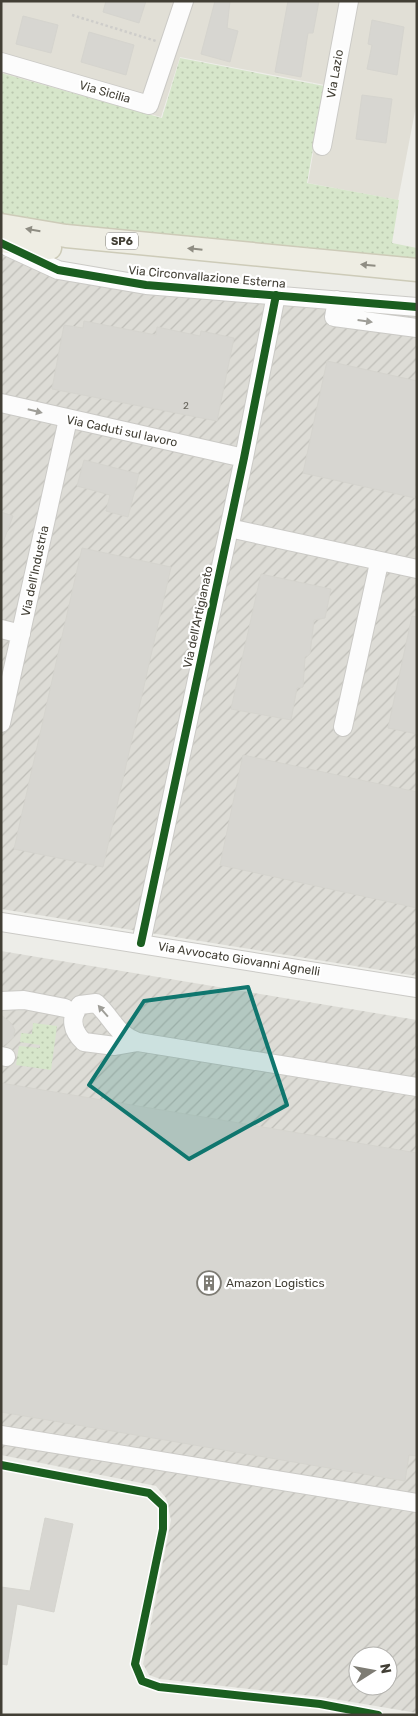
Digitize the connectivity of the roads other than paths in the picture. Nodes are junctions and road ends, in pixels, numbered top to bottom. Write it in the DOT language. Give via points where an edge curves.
graph roads {
  1 [pos="184,1"];
  2 [pos="348,1"];
  3 [pos="1,62"];
  4 [pos="322,146"];
  5 [pos="1,225"];
  6 [pos="1,242"];
  7 [pos="417,270"];
  8 [pos="417,285"];
  9 [pos="276,295"];
  10 [pos="337,300"];
  11 [pos="417,308"];
  12 [pos="417,328"];
  13 [pos="1,403"];
  14 [pos="68,419"];
  15 [pos="244,458"];
  16 [pos="229,528"];
  17 [pos="379,563"];
  18 [pos="417,569"];
  19 [pos="1,629"];
  20 [pos="21,634"];
  21 [pos="1,723"];
  22 [pos="343,728"];
  23 [pos="1,922"];
  24 [pos="141,943"];
  25 [pos="417,988"];
  26 [pos="1,1001"];
  27 [pos="1,1005"];
  28 [pos="138,1042"];
  29 [pos="417,1087"];
  30 [pos="1,1435"];
  31 [pos="417,1503"];
  1 -- 3 [label="street, Via Sicilia" via="149,105"];
  2 -- 4 [label="street, Via Lazio"];
  7 -- 5 [label="main road, SP6, one-way" via="66,236"];
  6 -- 8 [label="main road, Via Circonvallazione Esterna / SP6"];
  6 -- 9 [label="street, Via Circonvallazione Esterna" via="58,270 146,285"];
  9 -- 10 [label="street, Via Circonvallazione Esterna"];
  9 -- 15 [label="street, Via dell'Artigianato"];
  10 -- 11 [label="street, Via Circonvallazione Esterna"];
  10 -- 12 [label="street, one-way" via="334,317"];
  13 -- 14 [label="street, Via Caduti sul lavoro, one-way"];
  14 -- 15 [label="street, Via Caduti sul lavoro"];
  14 -- 20 [label="street, Via dell'Industria"];
  15 -- 16 [label="street, Via dell'Artigianato"];
  16 -- 17 [label="street"];
  16 -- 24 [label="street, Via dell'Artigianato"];
  17 -- 18 [label="street"];
  17 -- 22 [label="street"];
  19 -- 20 [label="street"];
  20 -- 21 [label="street, Via dell'Industria"];
  23 -- 24 [label="street, Via Avvocato Giovanni Agnelli"];
  24 -- 25 [label="street, Via Avvocato Giovanni Agnelli"];
  26 -- 27 [label="street" via="24,1000 63,1013 22,1013"];
  28 -- 29 [label="street"];
  30 -- 31 [label="street"];
}
